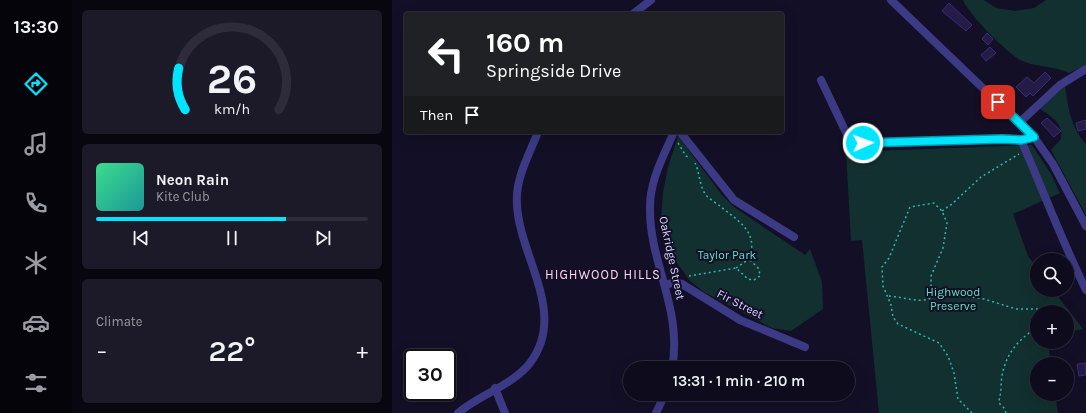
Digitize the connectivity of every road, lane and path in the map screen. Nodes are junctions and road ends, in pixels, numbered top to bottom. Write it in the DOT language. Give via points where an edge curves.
graph roads {
  1 [pos="651,0"];
  2 [pos="891,0"];
  3 [pos="636,12"];
  4 [pos="1086,69"];
  5 [pos="821,80"];
  6 [pos="1020,122"];
  7 [pos="537,134"];
  8 [pos="675,134"];
  9 [pos="675,134"];
  10 [pos="676,134"];
  11 [pos="1034,137"];
  12 [pos="1021,140"];
  13 [pos="1025,148"];
  14 [pos="942,211"];
  15 [pos="1086,226"];
  16 [pos="794,237"];
  17 [pos="749,259"];
  18 [pos="736,268"];
  19 [pos="690,276"];
  20 [pos="666,285"];
  21 [pos="1086,290"];
  22 [pos="888,296"];
  23 [pos="935,296"];
  24 [pos="1030,309"];
  25 [pos="1030,333"];
  26 [pos="804,347"];
  27 [pos="672,361"];
  28 [pos="495,388"];
  29 [pos="662,401"];
  30 [pos="458,413"];
  31 [pos="505,413"];
  32 [pos="656,413"];
  33 [pos="972,413"];
  34 [pos="1006,413"];
  1 -- 3 [label="street"];
  2 -- 6 [label="street"];
  4 -- 6 [label="street" via="1060,85"];
  5 -- 12 [label="street" via="851,143"];
  6 -- 11 [label="street"];
  7 -- 28 [label="street" via="519,180 517,203 519,221 543,302 544,329 541,343 530,363 522,372"];
  8 -- 17 [label="path" via="686,156 692,158 707,196 742,224 748,232 752,240"];
  9 -- 20 [label="street, Oakridge Street" via="655,176 650,209 653,238"];
  10 -- 16 [label="street" via="734,200"];
  11 -- 12 [label="street"];
  11 -- 15 [label="street" via="1053,164"];
  12 -- 13 [label="street"];
  13 -- 14 [label="path" via="1015,158 981,177"];
  13 -- 21 [label="street"];
  14 -- 22 [label="path" via="934,203 910,208 889,258 882,267 883,286"];
  14 -- 23 [label="path" via="948,223 943,248 930,276"];
  17 -- 18 [label="path"];
  17 -- 18 [label="path" via="759,269 760,276 754,280 748,279"];
  18 -- 19 [label="path"];
  20 -- 26 [label="street, Fir Street" via="674,282 682,284 740,320"];
  20 -- 27 [label="street, Oakridge Street" via="674,338"];
  22 -- 23 [label="path" via="917,301 929,300"];
  22 -- 33 [label="path" via="893,317 898,324 939,343 948,356 954,373 958,399"];
  23 -- 24 [label="path" via="984,299 1016,309"];
  25 -- 34 [label="path" via="1021,339 1006,359 1001,374 1001,391 998,396 999,403"];
  28 -- 30 [label="street"];
  28 -- 31 [label="street"];
  29 -- 32 [label="street"];
}
